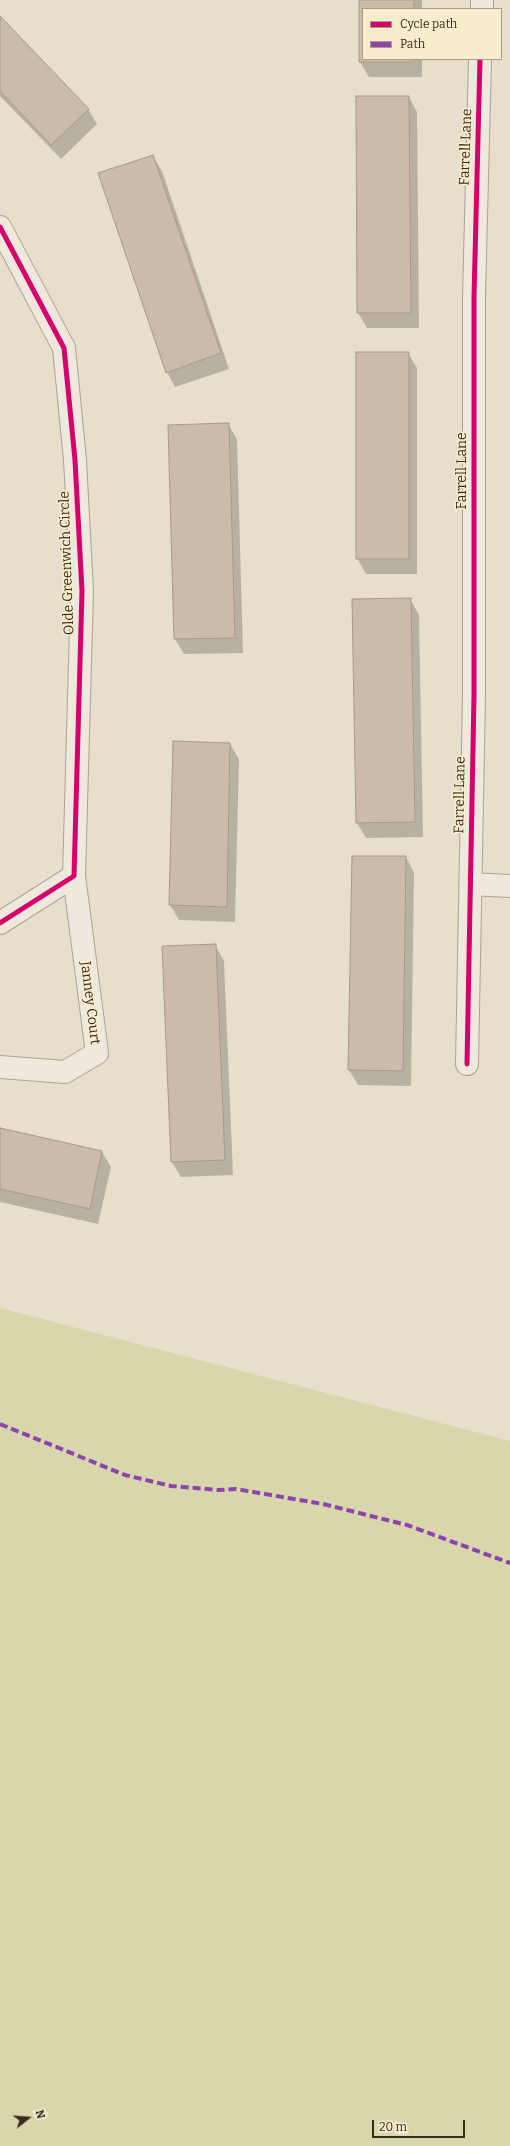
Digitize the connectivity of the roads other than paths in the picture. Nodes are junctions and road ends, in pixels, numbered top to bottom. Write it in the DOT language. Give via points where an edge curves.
graph roads {
  1 [pos="480,60"];
  2 [pos="0,227"];
  3 [pos="74,876"];
  4 [pos="471,884"];
  5 [pos="510,886"];
  6 [pos="0,923"];
  7 [pos="468,1064"];
  8 [pos="0,1067"];
  1 -- 4 [label="street, Farrell Lane" via="474,297 474,695"];
  2 -- 3 [label="street, Olde Greenwich Circle" via="64,348 75,460 82,591"];
  3 -- 6 [label="street"];
  3 -- 8 [label="street, Janney Court" via="97,1053 65,1072"];
  4 -- 5 [label="street"];
  4 -- 7 [label="street, Farrell Lane"];
}
